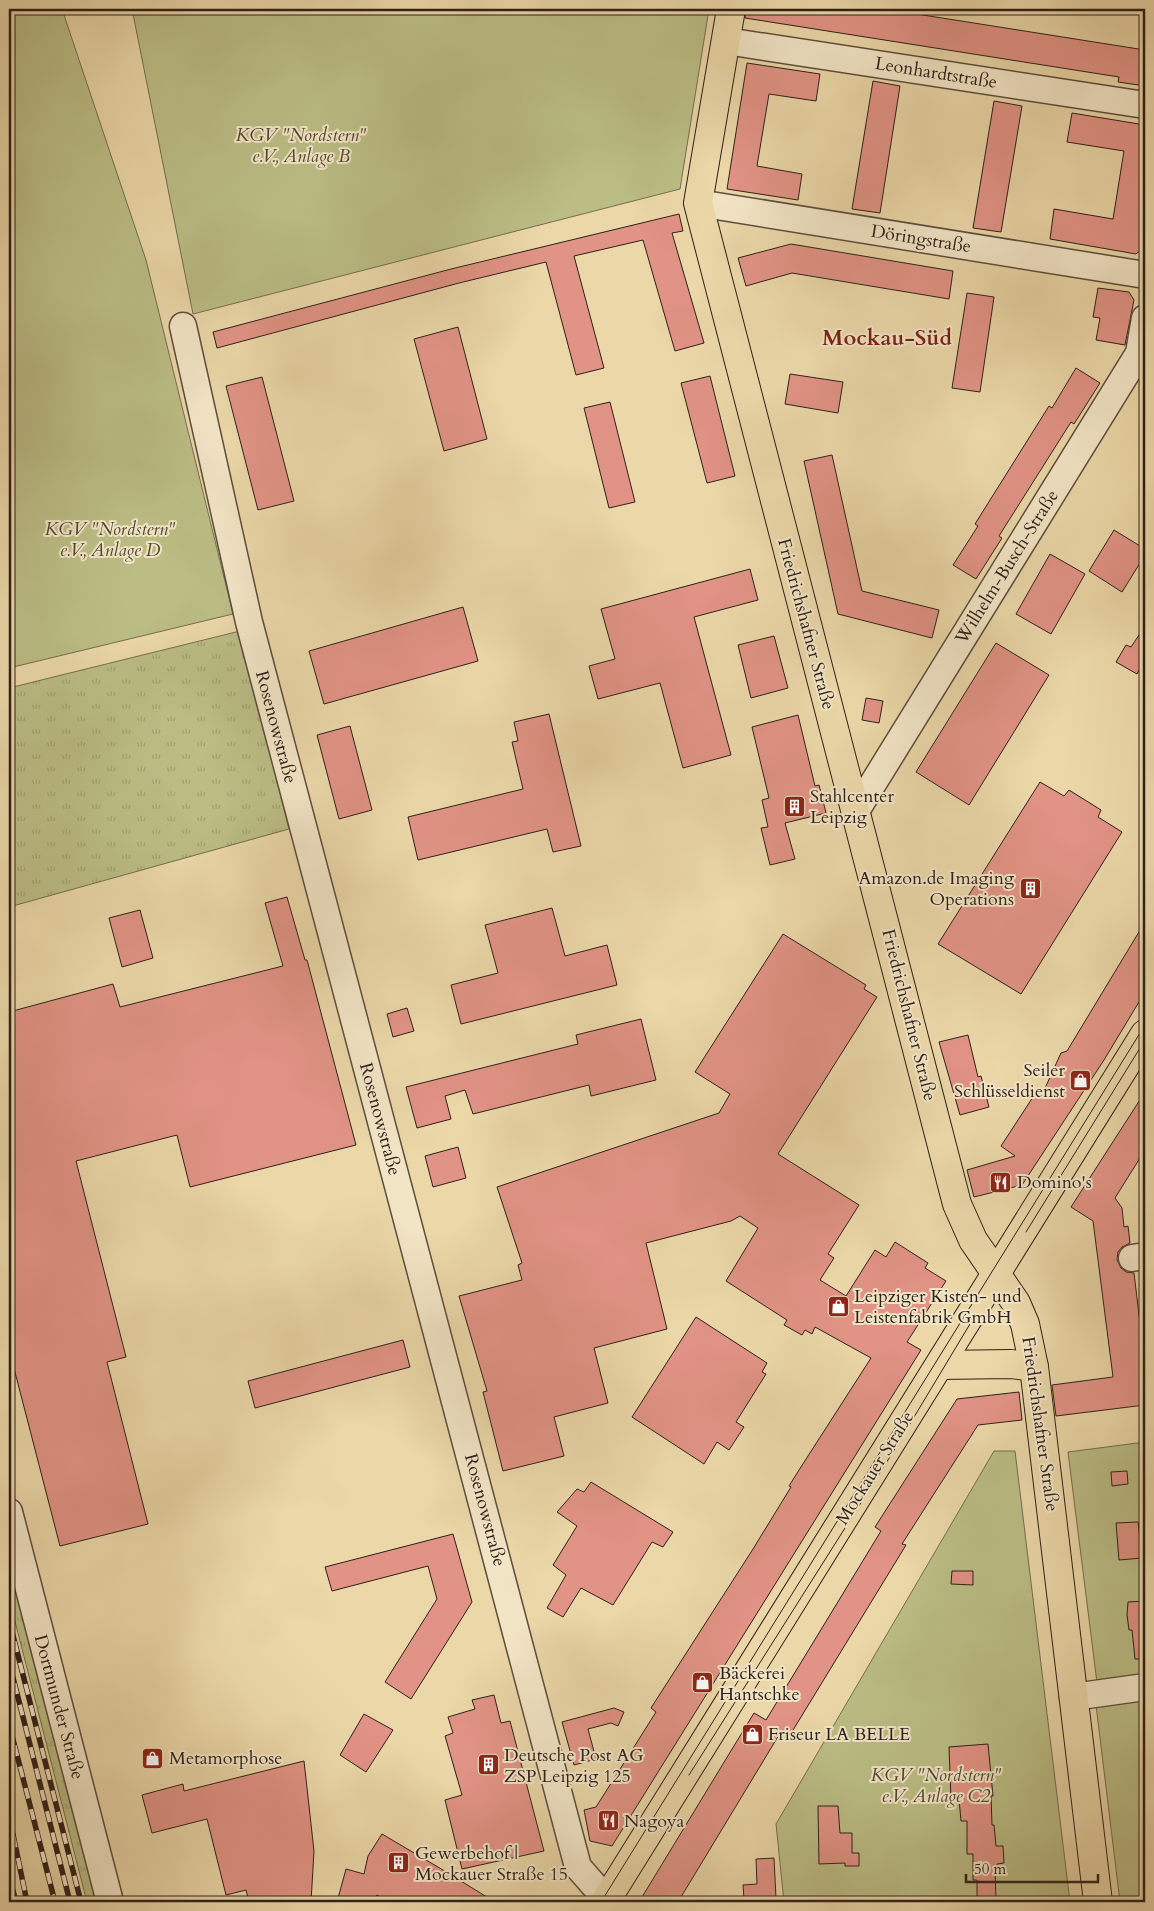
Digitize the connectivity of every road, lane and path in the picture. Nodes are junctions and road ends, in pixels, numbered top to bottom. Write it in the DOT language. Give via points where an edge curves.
graph roads {
  1 [pos="731,9"];
  2 [pos="726,40"];
  3 [pos="1145,106"];
  4 [pos="698,203"];
  5 [pos="1145,275"];
  6 [pos="1145,318"];
  7 [pos="183,326"];
  8 [pos="856,811"];
  9 [pos="1145,1034"];
  10 [pos="997,1272"];
  11 [pos="940,1365"];
  12 [pos="1034,1367"];
  13 [pos="9,1512"];
  14 [pos="1145,1687"];
  15 [pos="1073,1697"];
  16 [pos="606,1901"];
  17 [pos="110,1902"];
  18 [pos="1098,1902"];
  1 -- 2 [label="main road, Friedrichshafner Straße"];
  2 -- 3 [label="street, Leonhardtstraße"];
  2 -- 4 [label="main road, Friedrichshafner Straße"];
  4 -- 5 [label="street, Döringstraße"];
  4 -- 8 [label="main road, Friedrichshafner Straße"];
  6 -- 8 [label="street, Wilhelm-Busch-Straße" via="1139,353"];
  7 -- 16 [label="street, Rosenowstraße" via="249,622 578,1867"];
  8 -- 10 [label="main road, Friedrichshafner Straße" via="957,1204 973,1240"];
  9 -- 10 [label="main road, Mockauer Straße"];
  10 -- 11 [label="main road, Mockauer Straße"];
  10 -- 12 [label="main road, Friedrichshafner Straße" via="1016,1302 1025,1324"];
  11 -- 12 [label="main road" via="1011,1364"];
  11 -- 16 [label="main road, Mockauer Straße"];
  12 -- 15 [label="main road, Friedrichshafner Straße"];
  13 -- 17 [label="street, Dortmunder Straße"];
  14 -- 15 [label="street"];
  15 -- 18 [label="main road, Friedrichshafner Straße"];
}
